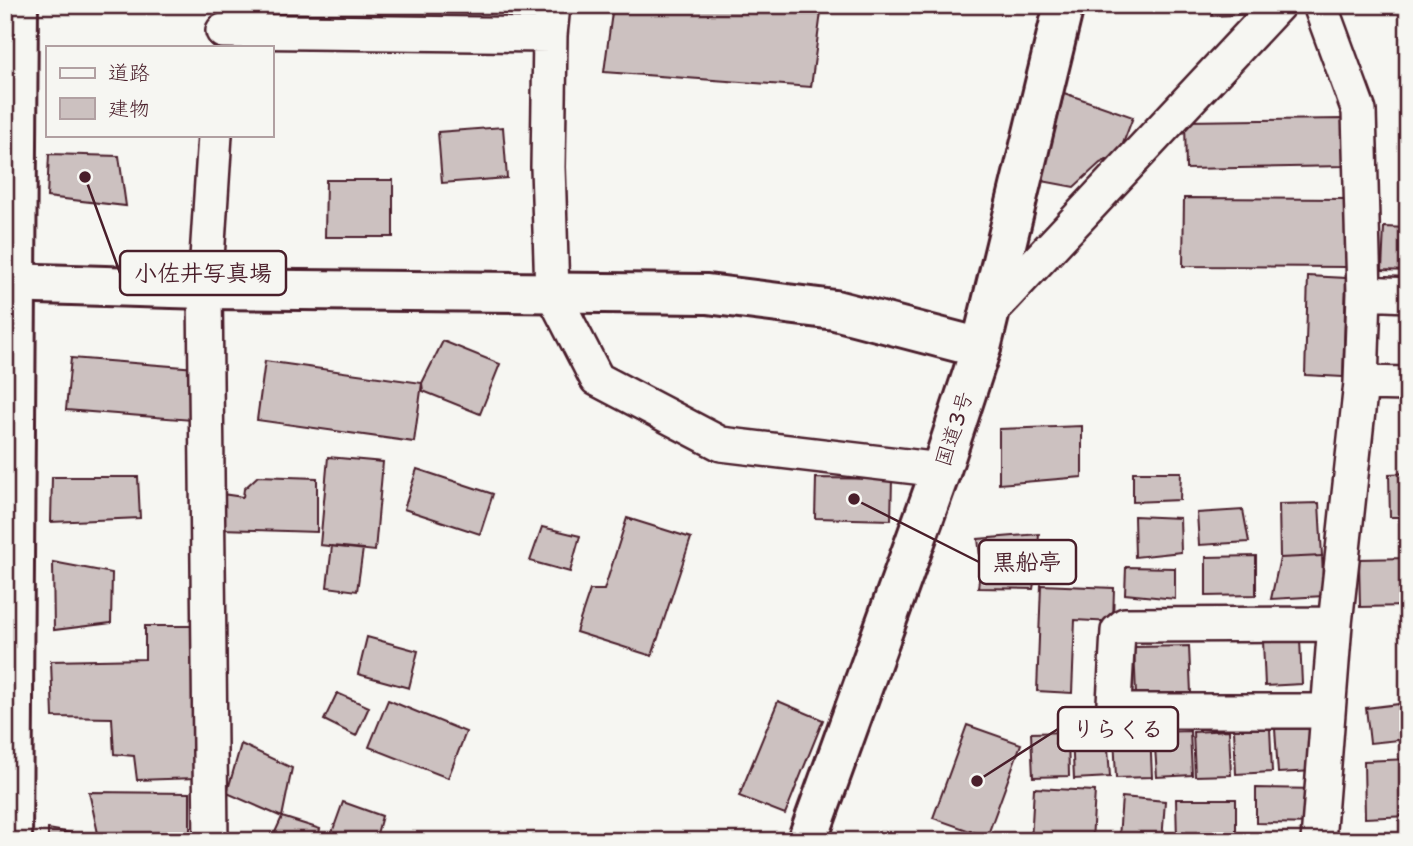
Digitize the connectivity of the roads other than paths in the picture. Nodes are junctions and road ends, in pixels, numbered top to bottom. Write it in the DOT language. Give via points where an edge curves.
graph roads {
  1 [pos="18,5"];
  2 [pos="1065,5"];
  3 [pos="1278,5"];
  4 [pos="1321,5"];
  5 [pos="552,20"];
  6 [pos="222,28"];
  7 [pos="215,136"];
  8 [pos="11,283"];
  9 [pos="205,289"];
  10 [pos="552,292"];
  11 [pos="1364,293"];
  12 [pos="1408,295"];
  13 [pos="991,311"];
  14 [pos="981,348"];
  15 [pos="1361,383"];
  16 [pos="1408,384"];
  17 [pos="941,470"];
  18 [pos="1335,624"];
  19 [pos="1328,711"];
  20 [pos="9,752"];
  21 [pos="12,841"];
  22 [pos="211,841"];
  23 [pos="807,841"];
  24 [pos="1318,841"];
  1 -- 8 [label="main road"];
  2 -- 13 [label="main road, 国道3号"];
  3 -- 13 [label="street"];
  4 -- 11 [label="street" via="1359,111"];
  5 -- 6 [label="street"];
  5 -- 10 [label="street" via="548,167"];
  7 -- 9 [label="street"];
  8 -- 9 [label="main road"];
  8 -- 20 [label="main road"];
  9 -- 10 [label="main road"];
  9 -- 22 [label="street"];
  10 -- 14 [label="main road" via="707,294 835,310"];
  10 -- 17 [label="street" via="597,379 721,444"];
  11 -- 12 [label="street"];
  11 -- 15 [label="street"];
  13 -- 14 [label="main road, 国道3号"];
  14 -- 17 [label="main road, 国道3号"];
  15 -- 16 [label="street"];
  15 -- 18 [label="street"];
  17 -- 23 [label="main road, 国道3号"];
  18 -- 19 [label="street"];
  18 -- 19 [label="street" via="1125,625 1118,631 1114,703 1123,711"];
  19 -- 24 [label="street"];
  20 -- 21 [label="main road"];
}
